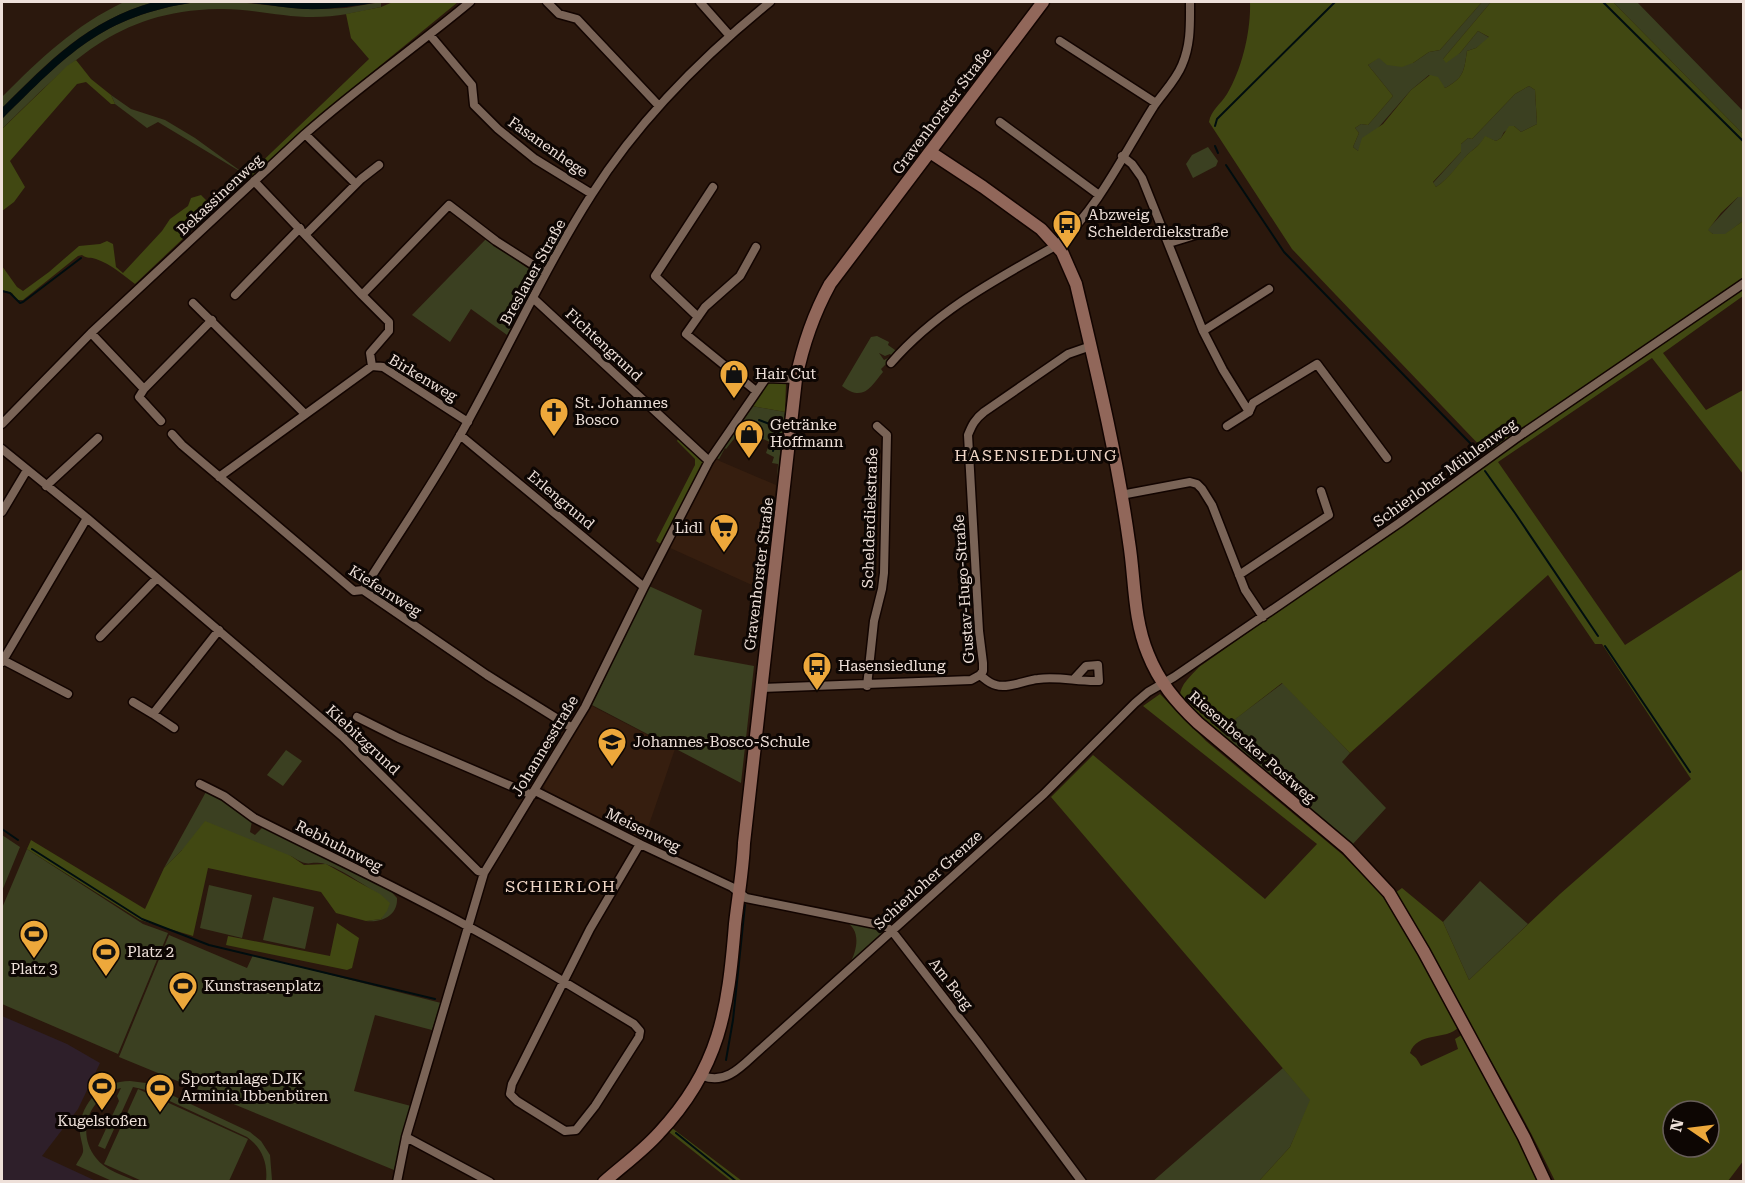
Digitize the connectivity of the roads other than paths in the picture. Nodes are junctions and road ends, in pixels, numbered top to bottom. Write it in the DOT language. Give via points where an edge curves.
graph roads {
  1 [pos="470,2"];
  2 [pos="547,2"];
  3 [pos="700,2"];
  4 [pos="770,2"];
  5 [pos="1043,2"];
  6 [pos="1190,2"];
  7 [pos="430,35"];
  8 [pos="730,36"];
  9 [pos="1060,41"];
  10 [pos="1156,103"];
  11 [pos="659,106"];
  12 [pos="1000,122"];
  13 [pos="305,134"];
  14 [pos="930,152"];
  15 [pos="1122,156"];
  16 [pos="379,165"];
  17 [pos="254,181"];
  18 [pos="356,184"];
  19 [pos="713,187"];
  20 [pos="592,194"];
  21 [pos="1099,195"];
  22 [pos="1218,228"];
  23 [pos="303,231"];
  24 [pos="1169,243"];
  25 [pos="1057,245"];
  26 [pos="756,247"];
  27 [pos="546,273"];
  28 [pos="1743,283"];
  29 [pos="1269,289"];
  30 [pos="235,295"];
  31 [pos="362,295"];
  32 [pos="533,298"];
  33 [pos="193,303"];
  34 [pos="698,317"];
  35 [pos="212,320"];
  36 [pos="1203,331"];
  37 [pos="92,333"];
  38 [pos="1091,346"];
  39 [pos="891,363"];
  40 [pos="372,366"];
  41 [pos="796,379"];
  42 [pos="144,389"];
  43 [pos="756,391"];
  44 [pos="1249,411"];
  45 [pos="305,414"];
  46 [pos="161,421"];
  47 [pos="468,422"];
  48 [pos="2,424"];
  49 [pos="877,426"];
  50 [pos="1227,426"];
  51 [pos="172,434"];
  52 [pos="460,435"];
  53 [pos="98,438"];
  54 [pos="2,449"];
  55 [pos="1387,458"];
  56 [pos="709,461"];
  57 [pos="27,470"];
  58 [pos="219,477"];
  59 [pos="46,486"];
  60 [pos="1321,491"];
  61 [pos="1121,495"];
  62 [pos="2,512"];
  63 [pos="87,518"];
  64 [pos="1239,575"];
  65 [pos="157,578"];
  66 [pos="644,587"];
  67 [pos="363,590"];
  68 [pos="1263,617"];
  69 [pos="219,630"];
  70 [pos="100,637"];
  71 [pos="2,661"];
  72 [pos="980,675"];
  73 [pos="1074,678"];
  74 [pos="1162,684"];
  75 [pos="867,686"];
  76 [pos="761,688"];
  77 [pos="68,694"];
  78 [pos="133,702"];
  79 [pos="153,714"];
  80 [pos="357,717"];
  81 [pos="174,728"];
  82 [pos="572,728"];
  83 [pos="200,784"];
  84 [pos="534,793"];
  85 [pos="640,844"];
  86 [pos="484,873"];
  87 [pos="740,892"];
  88 [pos="469,926"];
  89 [pos="892,931"];
  90 [pos="564,983"];
  91 [pos="702,1076"];
  92 [pos="406,1137"];
  93 [pos="397,1182"];
  94 [pos="490,1182"];
  95 [pos="604,1182"];
  96 [pos="1082,1182"];
  97 [pos="1545,1182"];
  1 -- 7 [label="street, Bekassinenweg"];
  2 -- 11 [label="street" via="559,14 577,19"];
  3 -- 8 [label="street"];
  4 -- 8 [label="street, Breslauer Straße"];
  5 -- 14 [label="main road, Gravenhorster Straße"];
  6 -- 10 [label="street" via="1187,53"];
  7 -- 13 [label="street, Bekassinenweg"];
  7 -- 20 [label="street, Fasanenhege" via="472,85 474,105 498,129 535,159"];
  8 -- 11 [label="street, Breslauer Straße"];
  9 -- 10 [label="street"];
  10 -- 15 [label="street"];
  11 -- 20 [label="street, Breslauer Straße"];
  12 -- 21 [label="street"];
  13 -- 17 [label="street, Bekassinenweg"];
  13 -- 18 [label="street"];
  14 -- 25 [label="main road, Riesenbecker Postweg" via="1022,215"];
  14 -- 41 [label="main road, Gravenhorster Straße" via="830,284 811,321"];
  15 -- 21 [label="street"];
  15 -- 24 [label="street" via="1142,178"];
  16 -- 18 [label="street"];
  17 -- 23 [label="street"];
  17 -- 37 [label="street, Bekassinenweg"];
  18 -- 23 [label="street"];
  19 -- 34 [label="street" via="655,276"];
  20 -- 27 [label="street, Breslauer Straße"];
  21 -- 25 [label="street"];
  22 -- 24 [label="street"];
  23 -- 30 [label="street"];
  23 -- 31 [label="street"];
  24 -- 36 [label="street"];
  25 -- 38 [label="main road, Riesenbecker Postweg" via="1076,284"];
  25 -- 39 [label="street" via="945,312"];
  26 -- 34 [label="street" via="740,276"];
  27 -- 31 [label="street" via="448,205"];
  27 -- 32 [label="street, Breslauer Straße"];
  28 -- 68 [label="street, Schierloher Mühlenweg"];
  29 -- 36 [label="street"];
  31 -- 40 [label="street" via="390,326 370,353"];
  32 -- 47 [label="street, Breslauer Straße"];
  32 -- 56 [label="street, Fichtengrund"];
  33 -- 35 [label="street"];
  34 -- 43 [label="street" via="686,334"];
  35 -- 42 [label="street"];
  35 -- 45 [label="street"];
  36 -- 44 [label="street"];
  37 -- 42 [label="street"];
  37 -- 48 [label="street, Bekassinenweg"];
  38 -- 61 [label="main road, Riesenbecker Postweg"];
  38 -- 72 [label="street, Gustav-Hugo-Straße" via="1068,354 975,418 971,426 968,435 983,663"];
  40 -- 45 [label="street, Birkenweg"];
  40 -- 47 [label="street, Birkenweg" via="382,367"];
  41 -- 43 [label="street, Johannesstraße" via="769,377"];
  41 -- 76 [label="main road, Gravenhorster Straße"];
  42 -- 46 [label="street" via="139,397"];
  43 -- 56 [label="street, Johannesstraße"];
  44 -- 50 [label="street"];
  44 -- 55 [label="street" via="1253,403 1317,364"];
  45 -- 58 [label="street, Birkenweg"];
  47 -- 52 [label="street, Breslauer Straße"];
  49 -- 75 [label="street, Schelderdiekstraße" via="887,435 884,573 873,621"];
  51 -- 58 [label="street, Kiefernweg"];
  52 -- 66 [label="street, Erlengrund"];
  52 -- 67 [label="street, Breslauer Straße"];
  53 -- 59 [label="street"];
  54 -- 57 [label="street, Kiebitzgrund"];
  56 -- 66 [label="street, Johannesstraße"];
  57 -- 59 [label="street, Kiebitzgrund"];
  57 -- 62 [label="street"];
  58 -- 67 [label="street, Kiefernweg" via="354,591"];
  59 -- 63 [label="street, Kiebitzgrund"];
  60 -- 64 [label="street" via="1329,515"];
  61 -- 64 [label="street" via="1197,484 1212,505"];
  61 -- 74 [label="main road, Riesenbecker Postweg" via="1139,622"];
  63 -- 65 [label="street, Kiebitzgrund"];
  63 -- 71 [label="street"];
  64 -- 68 [label="street"];
  65 -- 69 [label="street, Kiebitzgrund"];
  65 -- 70 [label="street"];
  66 -- 82 [label="street, Johannesstraße"];
  67 -- 82 [label="street, Kiefernweg"];
  68 -- 74 [label="street, Schierloher Mühlenweg"];
  69 -- 79 [label="street"];
  69 -- 86 [label="street, Kiebitzgrund" via="343,737"];
  71 -- 77 [label="street"];
  72 -- 73 [label="street" via="1000,686"];
  72 -- 75 [label="street, Gustav-Hugo-Straße" via="971,680"];
  74 -- 89 [label="street, Schierloher Grenze" via="1135,703 1044,794"];
  74 -- 97 [label="main road, Riesenbecker Postweg" via="1198,723 1347,848 1389,893"];
  75 -- 76 [label="street, Gustav-Hugo-Straße"];
  76 -- 87 [label="main road, Gravenhorster Straße"];
  78 -- 79 [label="street"];
  79 -- 81 [label="street"];
  80 -- 84 [label="street, Meisenweg"];
  82 -- 84 [label="street, Johannesstraße"];
  83 -- 88 [label="street, Rebhuhnweg" via="259,820"];
  84 -- 85 [label="street, Meisenweg"];
  84 -- 86 [label="street, Johannesstraße"];
  85 -- 87 [label="street, Meisenweg"];
  85 -- 90 [label="street" via="590,929"];
  86 -- 88 [label="street, Johannesstraße"];
  87 -- 89 [label="street" via="746,898 885,926"];
  87 -- 91 [label="main road, Gravenhorster Straße" via="725,1011"];
  88 -- 90 [label="street, Rebhuhnweg"];
  88 -- 92 [label="street, Johannesstraße"];
  89 -- 91 [label="street, Schierloher Grenze" via="728,1076"];
  89 -- 96 [label="street, Am Berg"];
  90 -- 90 [label="street, Rebhuhnweg" via="510,1094 571,1132 600,1099 640,1031"];
  91 -- 95 [label="main road, Gravenhorster Straße" via="659,1134"];
  92 -- 93 [label="street, Johannesstraße"];
  92 -- 94 [label="street"];
}
